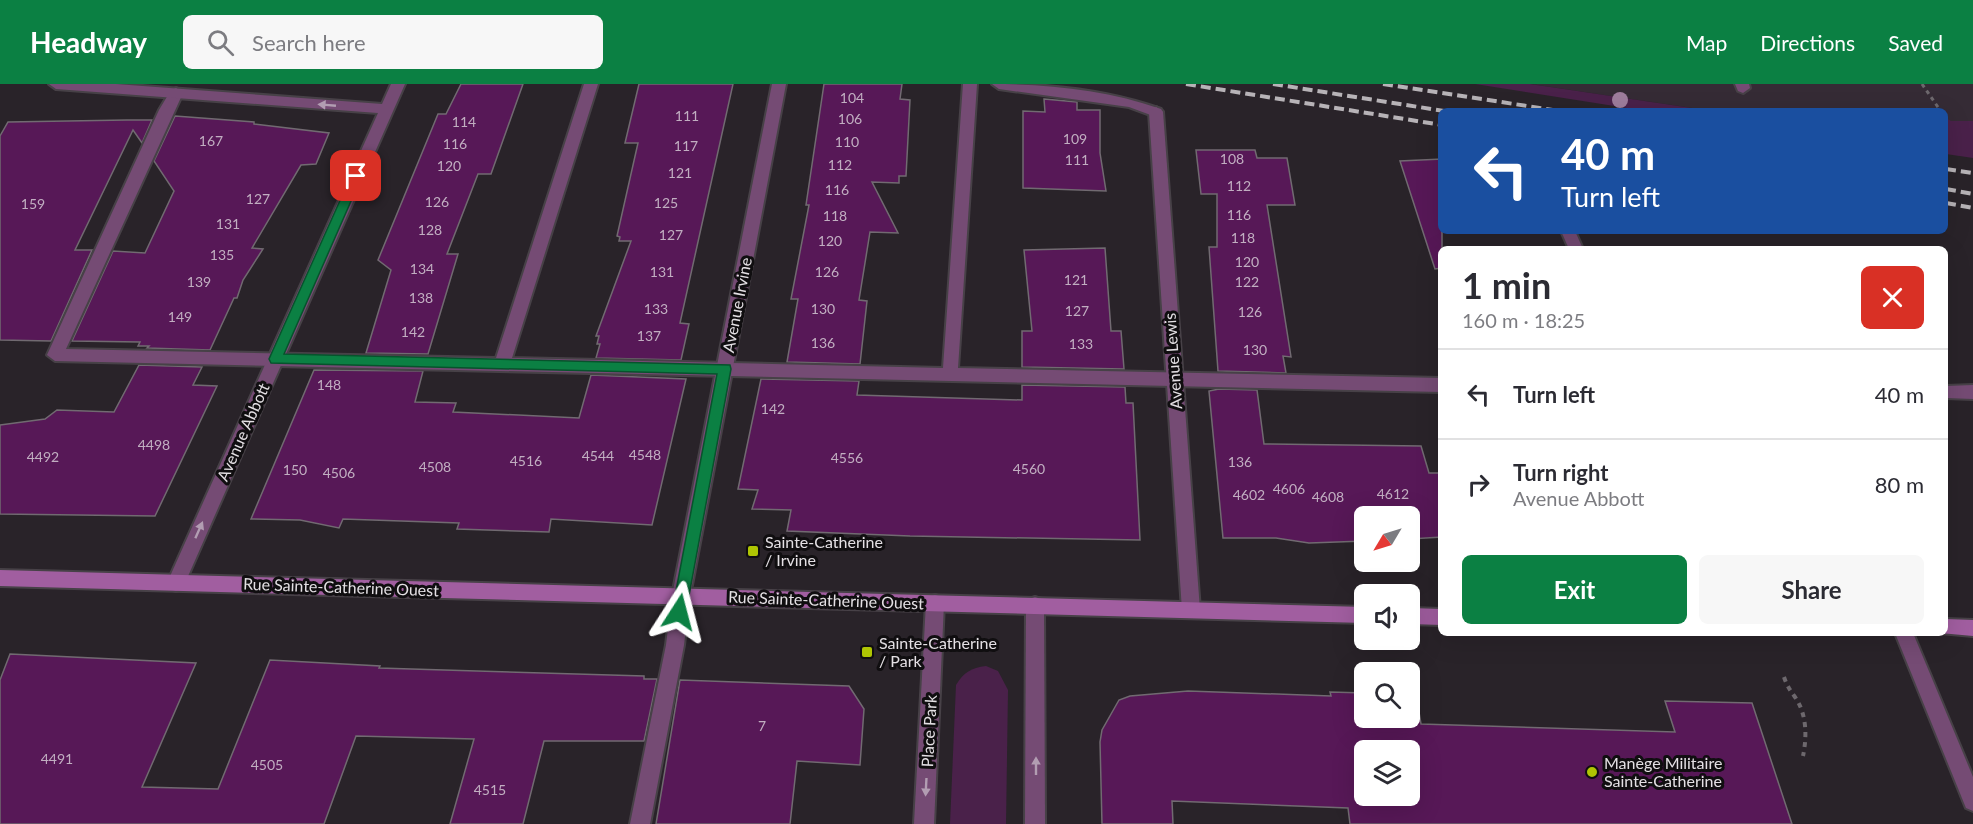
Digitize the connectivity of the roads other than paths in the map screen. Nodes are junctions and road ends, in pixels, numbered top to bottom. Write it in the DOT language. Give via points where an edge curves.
graph roads {
  1 [pos="56,84"];
  2 [pos="398,84"];
  3 [pos="591,84"];
  4 [pos="779,84"];
  5 [pos="970,84"];
  6 [pos="999,84"];
  7 [pos="176,93"];
  8 [pos="386,109"];
  9 [pos="275,359"];
  10 [pos="502,364"];
  11 [pos="725,369"];
  12 [pos="950,375"];
  13 [pos="1173,380"];
  14 [pos="1438,385"];
  15 [pos="1948,392"];
  16 [pos="1973,392"];
  17 [pos="0,578"];
  18 [pos="176,583"];
  19 [pos="681,596"];
  20 [pos="935,603"];
  21 [pos="1035,605"];
  22 [pos="1191,610"];
  23 [pos="1354,615"];
  24 [pos="1420,616"];
  25 [pos="1438,617"];
  26 [pos="1948,627"];
  27 [pos="1973,628"];
  28 [pos="1905,636"];
  29 [pos="1973,801"];
  30 [pos="640,824"];
  31 [pos="924,824"];
  32 [pos="1035,824"];
  1 -- 7 [label="street"];
  2 -- 8 [label="street, Avenue Abbott"];
  3 -- 10 [label="street"];
  4 -- 11 [label="street, Avenue Irvine"];
  5 -- 12 [label="street"];
  6 -- 13 [label="street, Avenue Lewis" via="1131,103 1156,112"];
  8 -- 7 [label="street, one-way"];
  7 -- 9 [label="street" via="55,355"];
  8 -- 9 [label="street, Avenue Abbott"];
  9 -- 10 [label="street"];
  18 -- 9 [label="street, Avenue Abbott, one-way"];
  10 -- 11 [label="street"];
  11 -- 12 [label="street"];
  11 -- 19 [label="street, Avenue Irvine"];
  12 -- 13 [label="street"];
  13 -- 14 [label="street"];
  13 -- 22 [label="street, Avenue Lewis"];
  15 -- 16 [label="street"];
  17 -- 18 [label="main road, Rue Sainte-Catherine Ouest"];
  18 -- 19 [label="main road, Rue Sainte-Catherine Ouest"];
  19 -- 20 [label="main road, Rue Sainte-Catherine Ouest"];
  19 -- 30 [label="street, Avenue Irvine"];
  20 -- 21 [label="main road, Rue Sainte-Catherine Ouest"];
  20 -- 31 [label="street, Place Park, one-way"];
  21 -- 22 [label="main road, Rue Sainte-Catherine Ouest"];
  32 -- 21 [label="street, one-way"];
  22 -- 23 [label="main road, Rue Sainte-Catherine Ouest"];
  24 -- 25 [label="main road"];
  26 -- 27 [label="main road"];
  28 -- 29 [label="street"];
}
